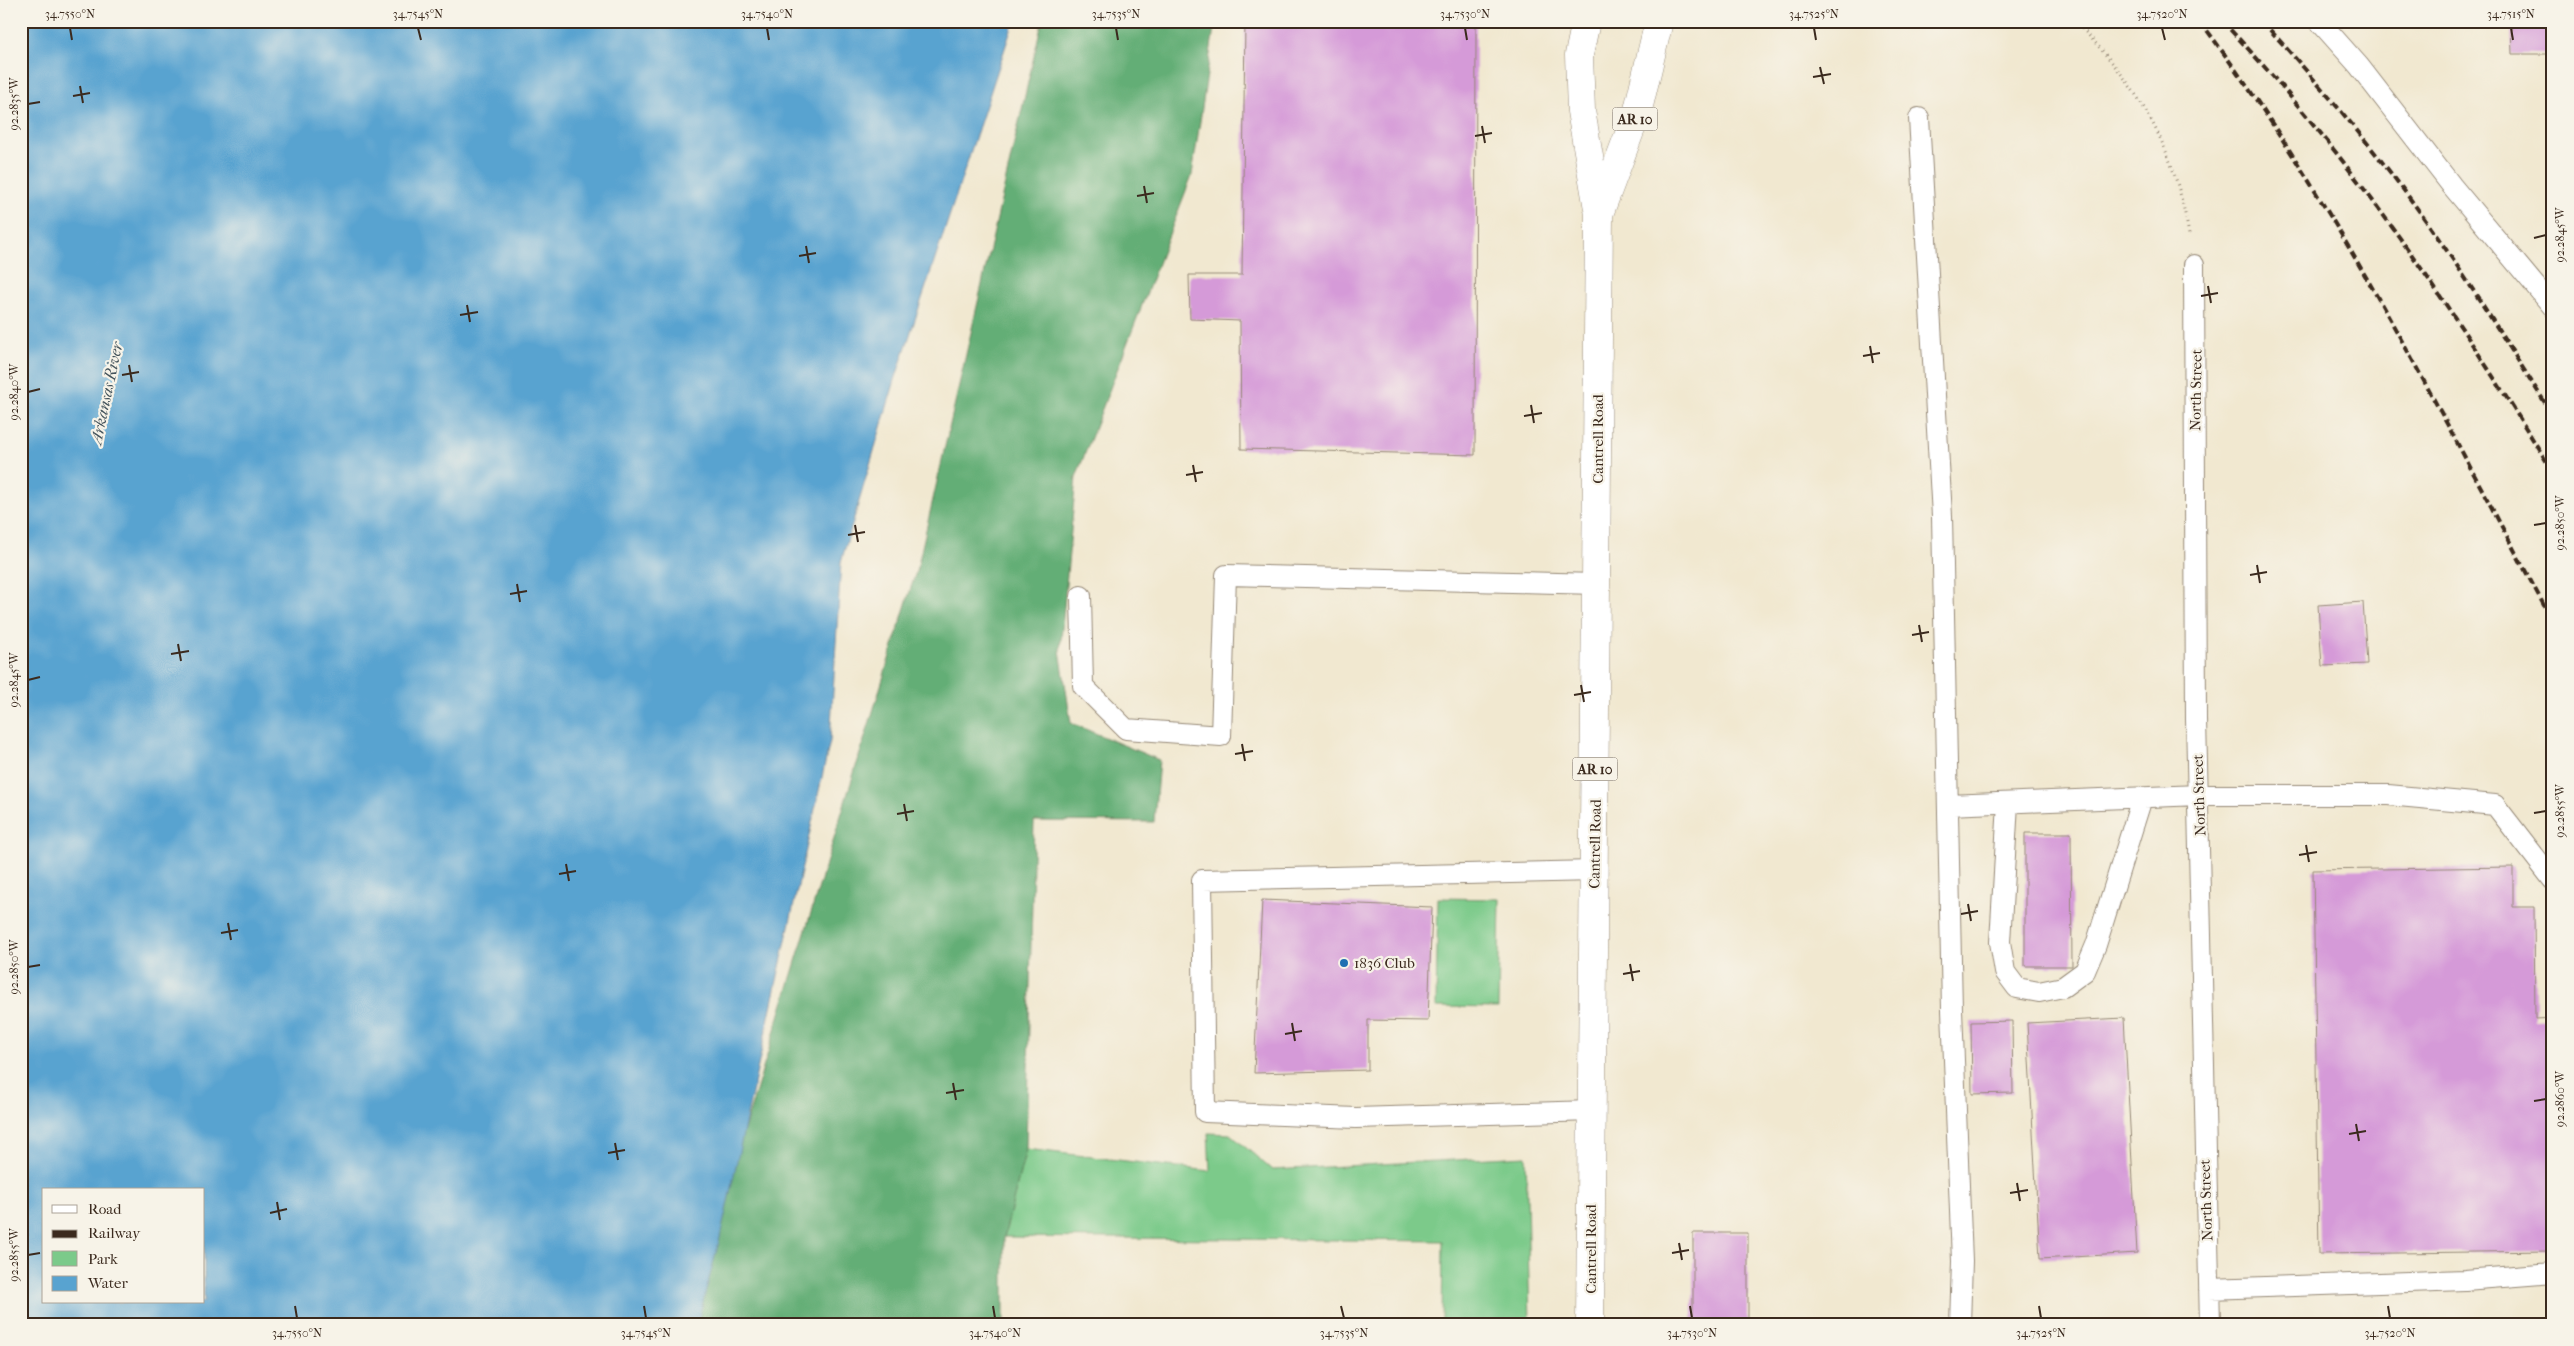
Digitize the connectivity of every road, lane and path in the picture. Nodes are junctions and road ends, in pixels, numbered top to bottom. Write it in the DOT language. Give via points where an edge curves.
graph roads {
  1 [pos="1586,21"];
  2 [pos="1659,21"];
  3 [pos="2075,21"];
  4 [pos="2319,21"];
  5 [pos="1920,118"];
  6 [pos="1599,214"];
  7 [pos="2194,265"];
  8 [pos="2553,307"];
  9 [pos="1597,584"];
  10 [pos="1081,596"];
  11 [pos="2199,795"];
  12 [pos="2142,798"];
  13 [pos="2008,804"];
  14 [pos="1948,806"];
  15 [pos="1595,871"];
  16 [pos="2553,880"];
  17 [pos="1592,1111"];
  18 [pos="2553,1273"];
  19 [pos="2209,1289"];
  20 [pos="1590,1325"];
  21 [pos="1960,1325"];
  22 [pos="2210,1325"];
  1 -- 6 [label="main road, AR 10" via="1579,55 1581,111"];
  2 -- 6 [label="main road, AR 10" via="1638,110"];
  3 -- 7 [label="path" via="2143,102 2184,200"];
  4 -- 8 [label="lane"];
  5 -- 14 [label="lane" via="1942,516"];
  6 -- 9 [label="main road, Cantrell Road / AR 10"];
  7 -- 11 [label="lane, North Street"];
  9 -- 10 [label="lane" via="1226,575 1221,736 1126,729 1083,686"];
  9 -- 15 [label="main road, Cantrell Road / AR 10"];
  11 -- 12 [label="lane"];
  11 -- 16 [label="lane" via="2388,795 2495,805"];
  11 -- 19 [label="lane, North Street"];
  12 -- 13 [label="lane"];
  12 -- 13 [label="lane" via="2085,971 2063,987 2039,992 2017,988 2003,965 2000,942"];
  13 -- 14 [label="lane"];
  14 -- 21 [label="lane" via="1962,1261"];
  15 -- 17 [label="main road, Cantrell Road / AR 10"];
  15 -- 17 [label="lane" via="1202,880 1205,1112 1356,1118"];
  17 -- 20 [label="main road, Cantrell Road / AR 10"];
  18 -- 19 [label="lane" via="2465,1280"];
  19 -- 22 [label="lane, North Street"];
}
